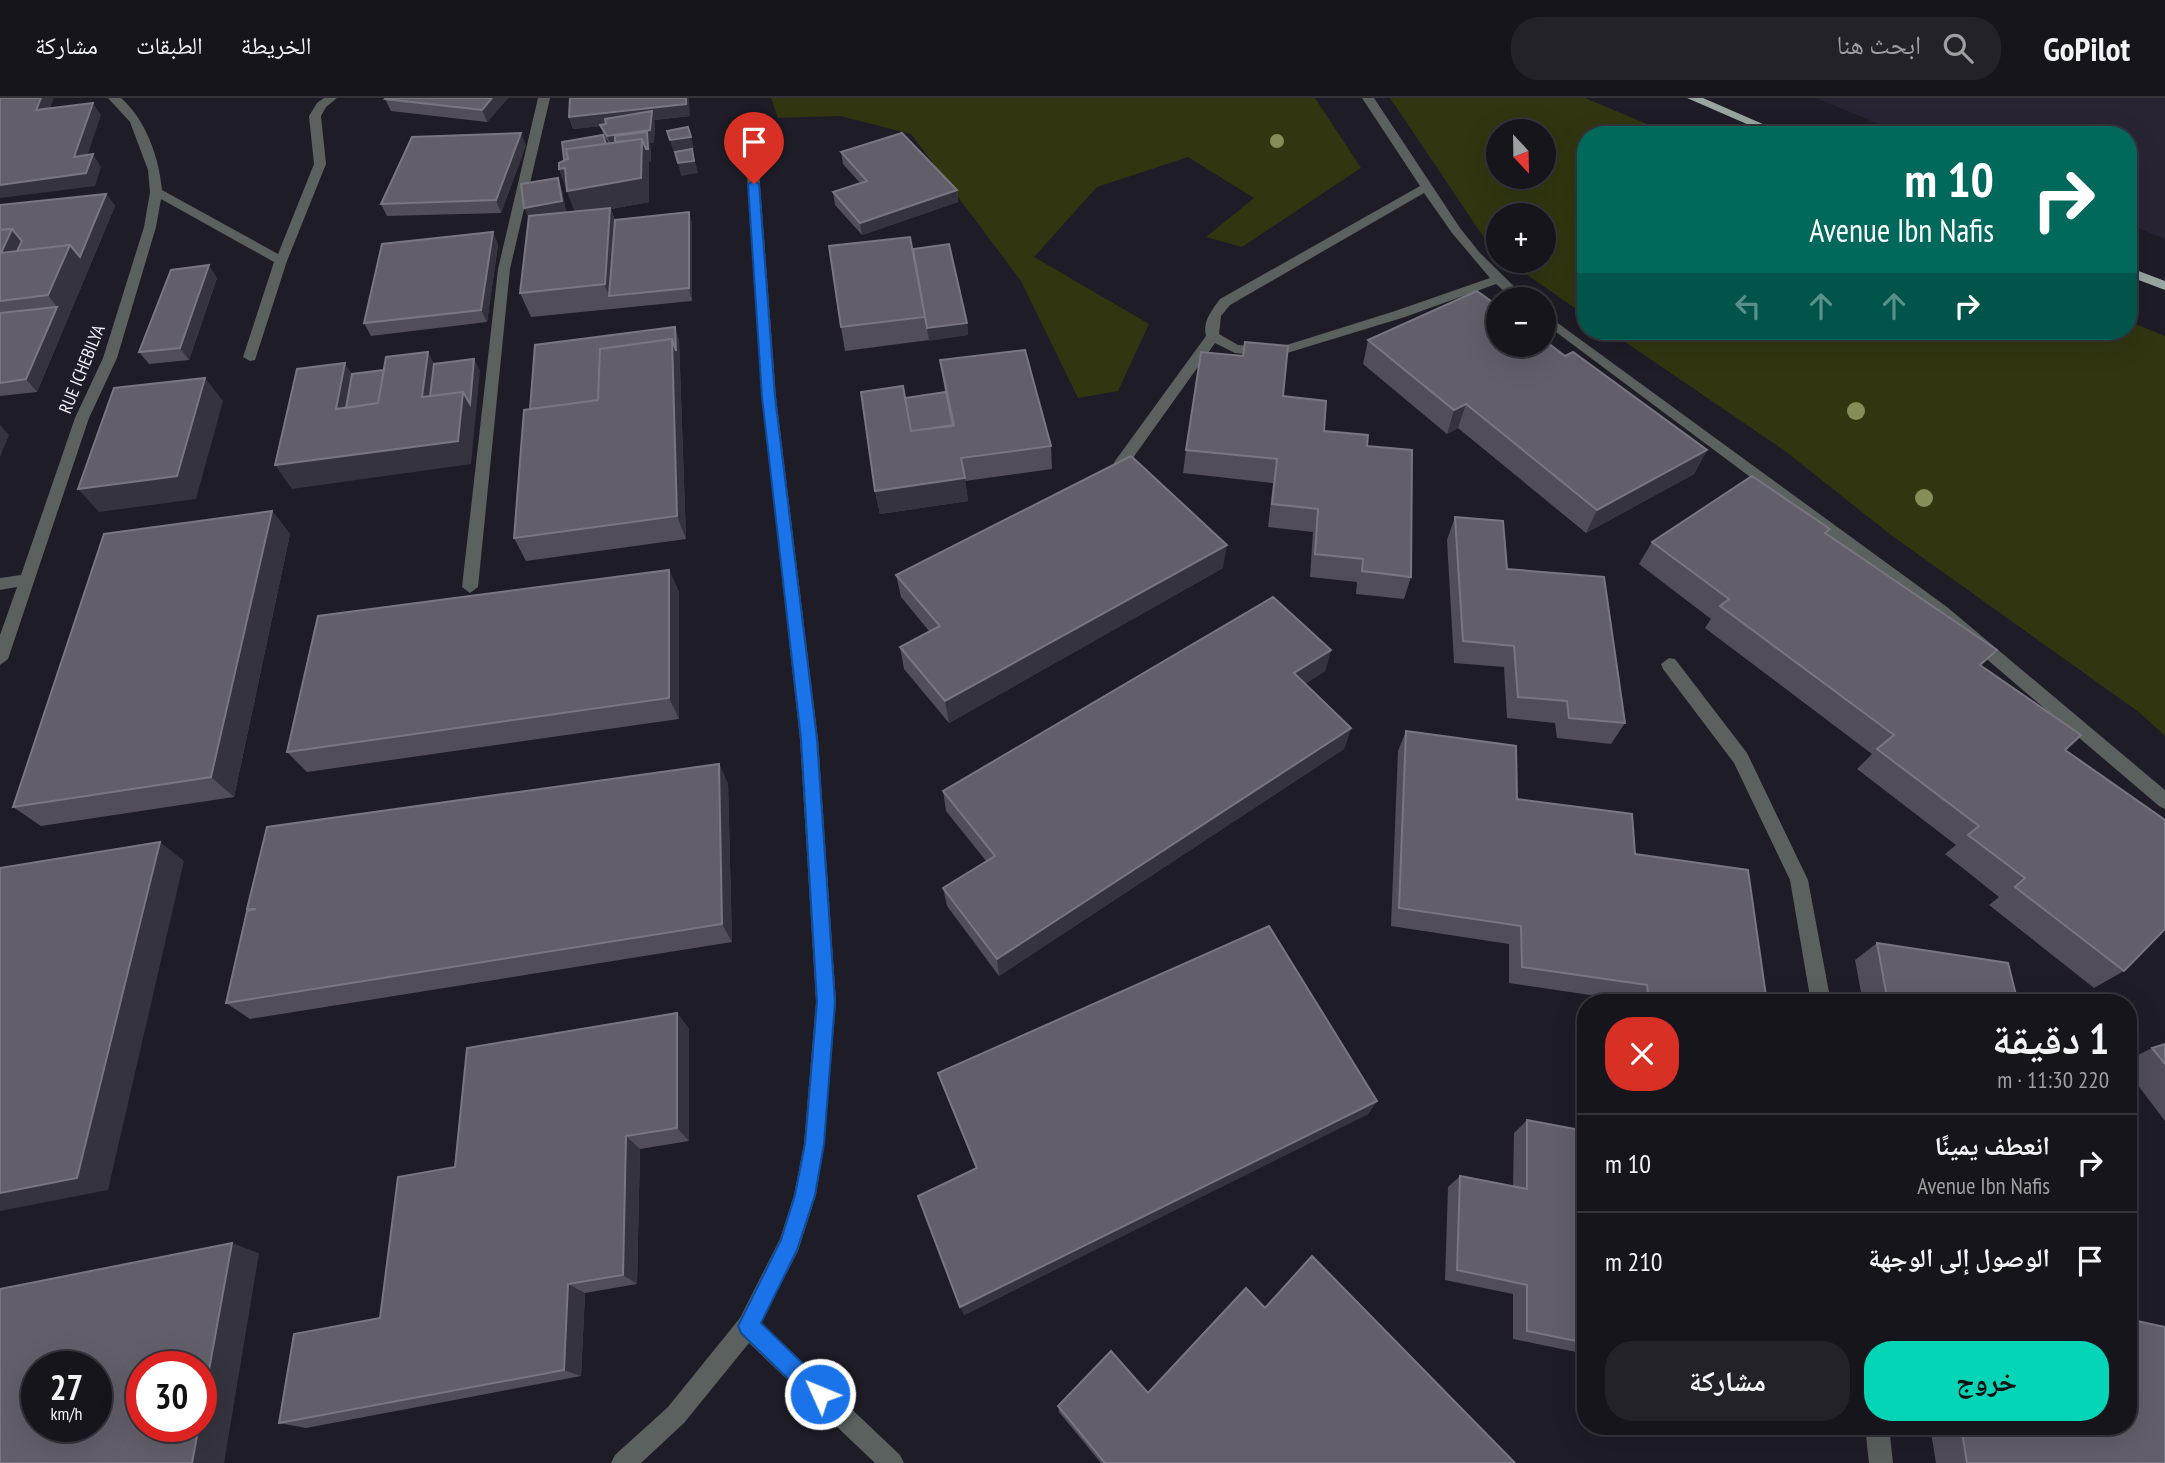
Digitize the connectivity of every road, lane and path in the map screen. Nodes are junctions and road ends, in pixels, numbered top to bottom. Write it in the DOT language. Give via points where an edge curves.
graph roads {
  1 [pos="114,98"];
  2 [pos="331,98"];
  3 [pos="544,98"];
  4 [pos="1368,98"];
  5 [pos="1693,98"];
  6 [pos="1760,126"];
  7 [pos="750,131"];
  8 [pos="1426,187"];
  9 [pos="156,192"];
  10 [pos="281,261"];
  11 [pos="2137,275"];
  12 [pos="1496,280"];
  13 [pos="2165,286"];
  14 [pos="1505,287"];
  15 [pos="1556,326"];
  16 [pos="1213,336"];
  17 [pos="250,357"];
  18 [pos="1120,465"];
  19 [pos="27,580"];
  20 [pos="0,584"];
  21 [pos="470,587"];
  22 [pos="0,659"];
  23 [pos="1669,664"];
  24 [pos="2165,801"];
  25 [pos="1820,994"];
  26 [pos="748,1326"];
  27 [pos="1878,1435"];
  28 [pos="623,1463"];
  29 [pos="892,1463"];
  30 [pos="1881,1463"];
  1 -- 9 [label="street, RUE ICHEBILYA" via="136,122"];
  2 -- 10 [label="street" via="316,116 320,164"];
  3 -- 21 [label="street" via="504,269"];
  4 -- 8 [label="street"];
  5 -- 6 [label="main road"];
  7 -- 26 [label="street" via="769,397 809,739 826,1002 805,1195 790,1243"];
  8 -- 12 [label="street"];
  8 -- 16 [label="street" via="1225,302 1215,315"];
  9 -- 10 [label="street"];
  9 -- 19 [label="street, RUE ICHEBILYA" via="140,265 110,358 82,418"];
  10 -- 17 [label="street"];
  11 -- 13 [label="main road"];
  12 -- 14 [label="street"];
  12 -- 16 [label="street" via="1273,353 1235,349"];
  15 -- 24 [label="street" via="1941,611"];
  16 -- 18 [label="street"];
  19 -- 20 [label="street"];
  19 -- 22 [label="street, RUE ICHEBILYA"];
  23 -- 25 [label="street" via="1741,758 1798,880"];
  26 -- 28 [label="street" via="676,1415"];
  26 -- 29 [label="street"];
  27 -- 30 [label="street"];
}
